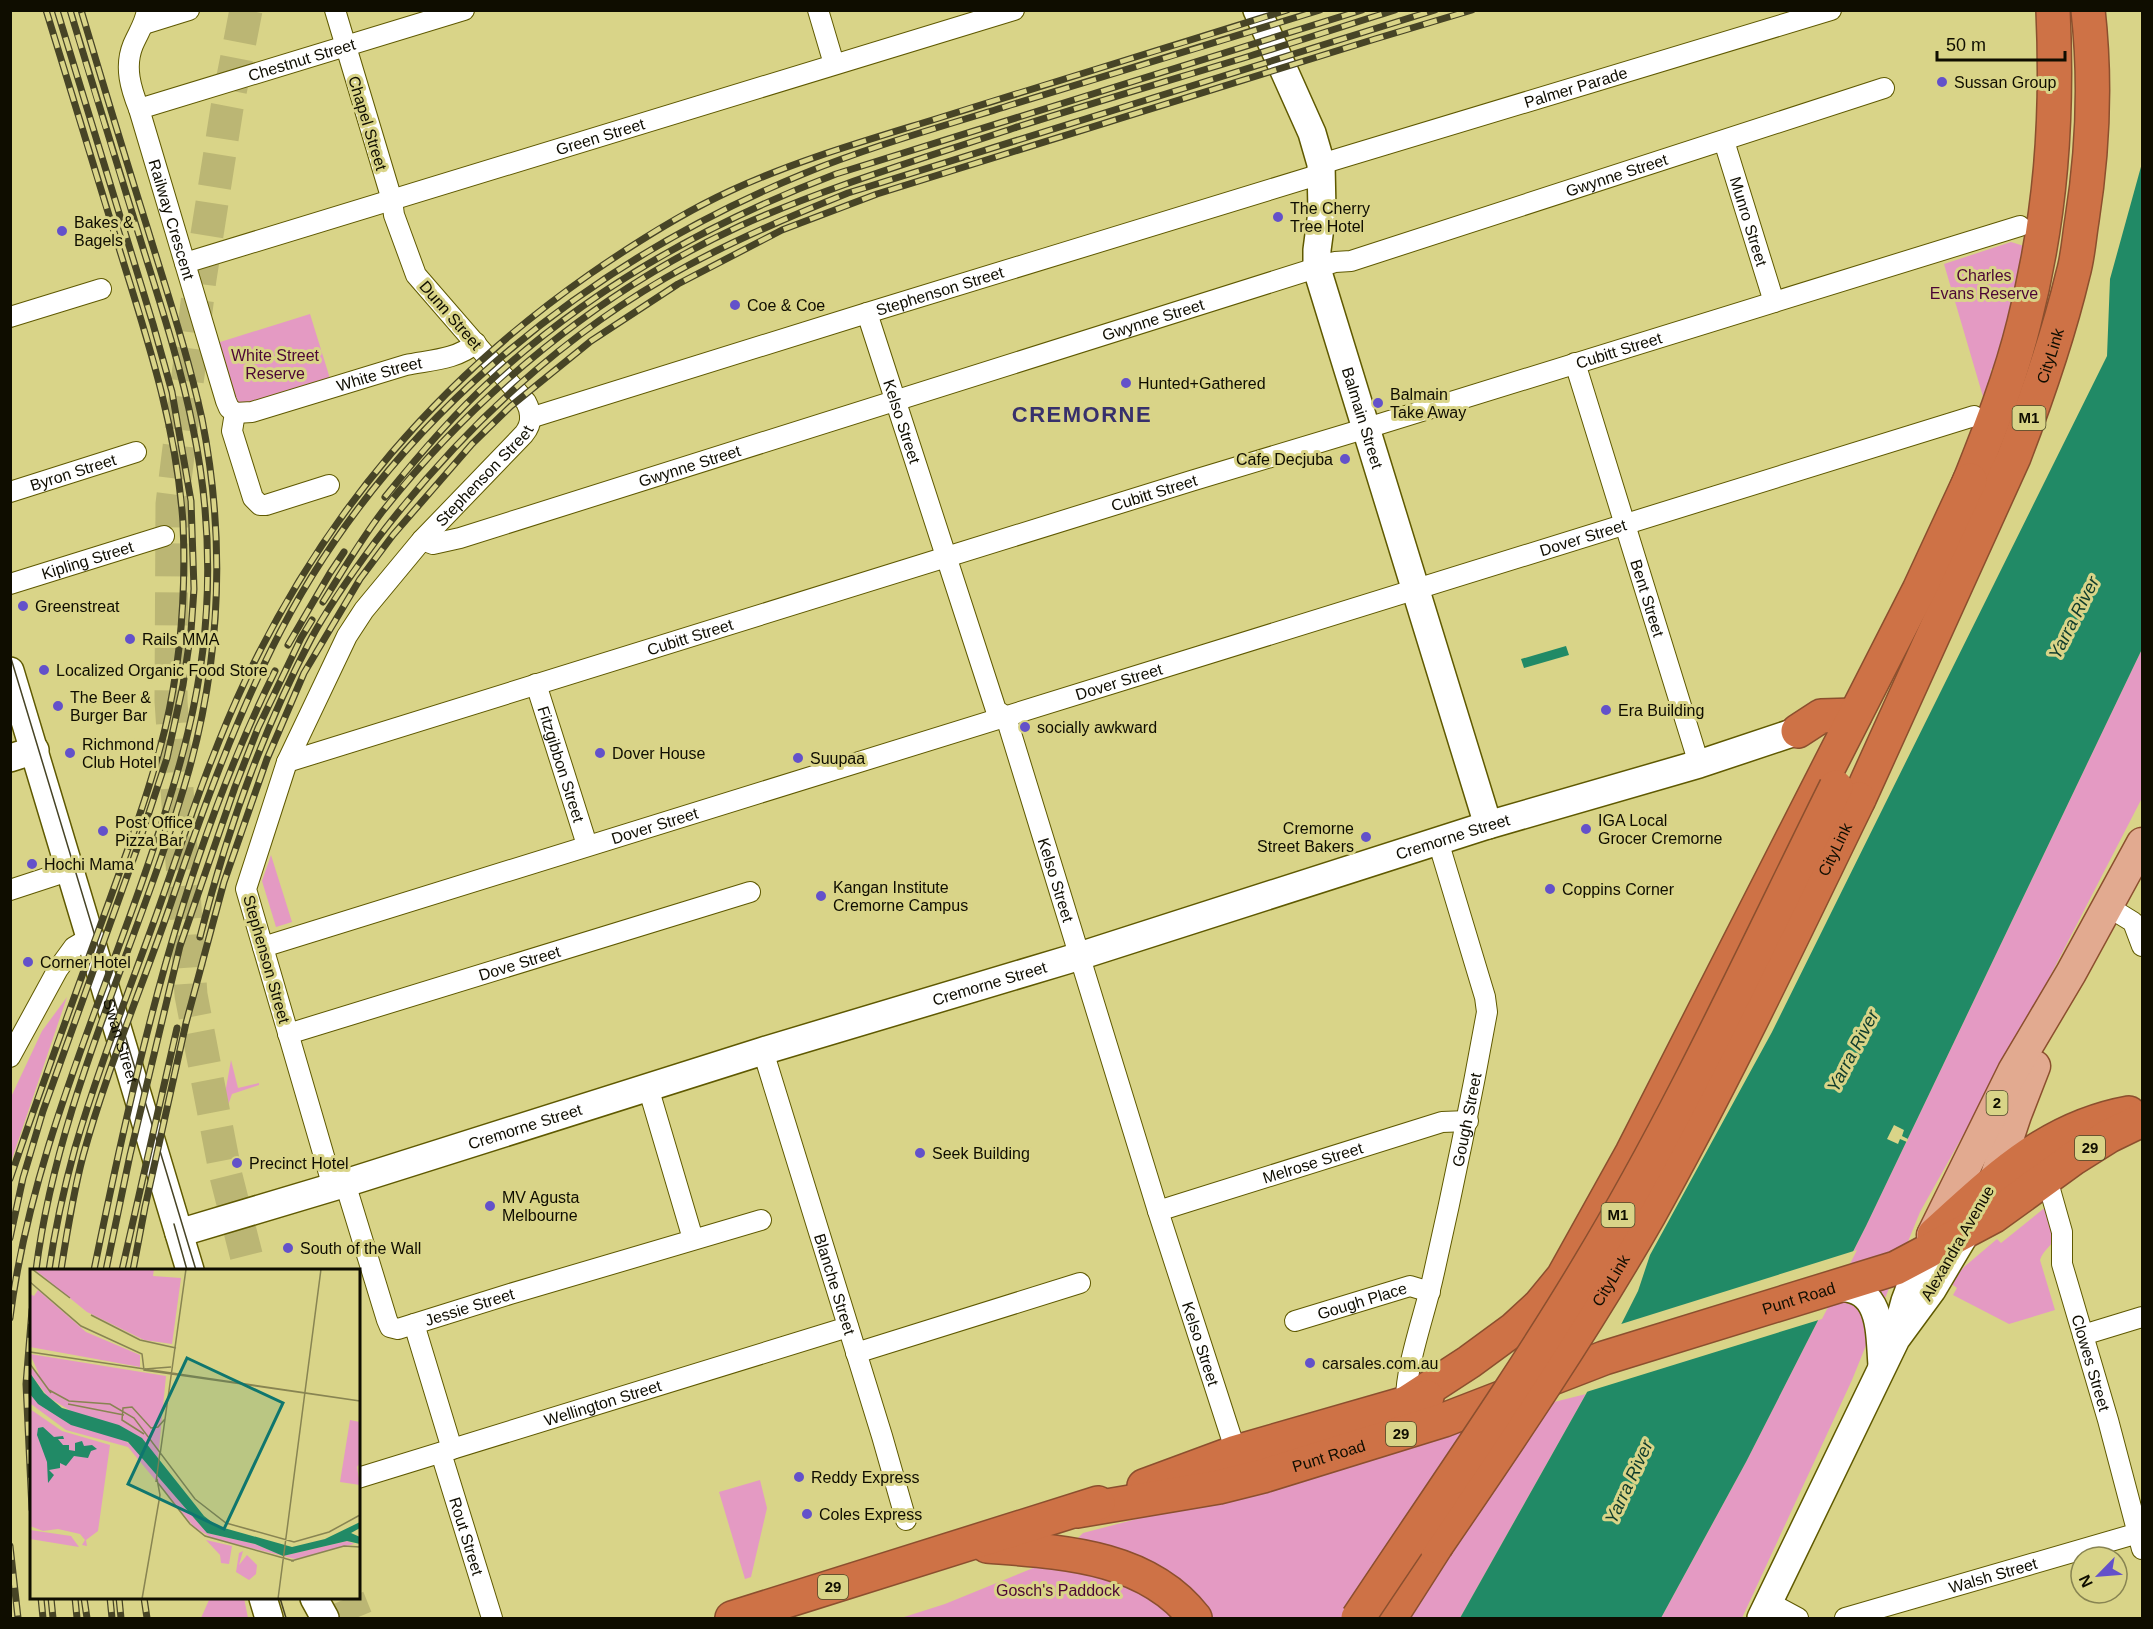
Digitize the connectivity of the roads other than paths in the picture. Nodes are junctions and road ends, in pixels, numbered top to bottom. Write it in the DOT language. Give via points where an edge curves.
graph roads {
  1 [pos="189,10"];
  2 [pos="335,10"];
  3 [pos="464,10"];
  4 [pos="818,10"];
  5 [pos="1014,10"];
  6 [pos="1257,10"];
  7 [pos="1830,10"];
  8 [pos="2053,10"];
  9 [pos="2088,10"];
  10 [pos="146,17"];
  11 [pos="346,47"];
  12 [pos="834,64"];
  13 [pos="1884,88"];
  14 [pos="139,110"];
  15 [pos="1724,141"];
  16 [pos="1321,169"];
  17 [pos="392,200"];
  18 [pos="2020,226"];
  19 [pos="184,263"];
  20 [pos="1317,269"];
  21 [pos="101,289"];
  22 [pos="1774,302"];
  23 [pos="867,313"];
  24 [pos="10,317"];
  25 [pos="476,343"];
  26 [pos="1575,363"];
  27 [pos="897,401"];
  28 [pos="235,413"];
  29 [pos="1974,416"];
  30 [pos="530,418"];
  31 [pos="1368,428"];
  32 [pos="136,452"];
  33 [pos="1970,480"];
  34 [pos="329,485"];
  35 [pos="10,492"];
  36 [pos="1625,525"];
  37 [pos="164,536"];
  38 [pos="422,540"];
  39 [pos="948,557"];
  40 [pos="10,584"];
  41 [pos="1416,589"];
  42 [pos="10,671"];
  43 [pos="536,684"];
  44 [pos="1855,715"];
  45 [pos="1006,717"];
  46 [pos="1798,731"];
  47 [pos="23,754"];
  48 [pos="287,762"];
  49 [pos="1699,764"];
  50 [pos="1847,793"];
  51 [pos="1488,825"];
  52 [pos="1438,841"];
  53 [pos="2142,843"];
  54 [pos="587,845"];
  55 [pos="71,870"];
  56 [pos="10,890"];
  57 [pos="750,892"];
  58 [pos="2108,906"];
  59 [pos="92,937"];
  60 [pos="263,946"];
  61 [pos="2142,946"];
  62 [pos="1080,955"];
  63 [pos="2071,973"];
  64 [pos="288,1034"];
  65 [pos="13,1045"];
  66 [pos="763,1051"];
  67 [pos="648,1087"];
  68 [pos="2142,1111"];
  69 [pos="2142,1120"];
  70 [pos="1468,1121"];
  71 [pos="2047,1179"];
  72 [pos="1994,1181"];
  73 [pos="339,1185"];
  74 [pos="1158,1211"];
  75 [pos="761,1220"];
  76 [pos="1967,1231"];
  77 [pos="178,1233"];
  78 [pos="693,1239"];
  79 [pos="1927,1246"];
  80 [pos="190,1269"];
  81 [pos="1869,1279"];
  82 [pos="1080,1283"];
  83 [pos="1430,1292"];
  84 [pos="2142,1317"];
  85 [pos="1295,1321"];
  86 [pos="414,1324"];
  87 [pos="848,1327"];
  88 [pos="2083,1335"];
  89 [pos="1896,1339"];
  90 [pos="856,1353"];
  91 [pos="1588,1363"];
  92 [pos="1882,1367"];
  93 [pos="1406,1403"];
  94 [pos="446,1451"];
  95 [pos="1236,1452"];
  96 [pos="360,1477"];
  97 [pos="1077,1511"];
  98 [pos="906,1520"];
  99 [pos="2141,1538"];
  100 [pos="968,1545"];
  101 [pos="1436,1546"];
  102 [pos="263,1599"];
  103 [pos="313,1599"];
  104 [pos="314,1599"];
  105 [pos="1765,1610"];
  106 [pos="269,1618"];
  107 [pos="318,1618"];
  108 [pos="326,1618"];
  109 [pos="492,1618"];
  110 [pos="732,1618"];
  111 [pos="1195,1618"];
  112 [pos="1358,1618"];
  113 [pos="1390,1618"];
  114 [pos="1404,1618"];
  115 [pos="1798,1618"];
  116 [pos="1845,1618"];
  1 -- 10 [label="street"];
  2 -- 11 [label="street, Chapel Street"];
  3 -- 11 [label="street, Chestnut Street"];
  4 -- 12 [label="street"];
  5 -- 12 [label="street, Green Street"];
  6 -- 16 [label="street, Balmain Street" via="1312,133"];
  7 -- 16 [label="street, Palmer Parade"];
  8 -- 33 [label="highway, M1" via="2055,109 2047,214 2024,324"];
  9 -- 50 [label="highway, CityLink / M1" via="2094,114 2088,184 2074,272 2058,330 2014,457"];
  10 -- 14 [label="street, Railway Crescent" via="129,60 131,90"];
  11 -- 14 [label="street, Chestnut Street"];
  11 -- 17 [label="street, Chapel Street"];
  12 -- 17 [label="street, Green Street"];
  13 -- 15 [label="street, Gwynne Street"];
  14 -- 19 [label="street, Railway Crescent"];
  15 -- 20 [label="street, Gwynne Street"];
  15 -- 22 [label="street, Munro Street"];
  16 -- 20 [label="street, Balmain Street"];
  16 -- 23 [label="street, Stephenson Street"];
  17 -- 19 [label="street, Green Street"];
  17 -- 25 [label="street, Dunn Street" via="416,275"];
  18 -- 22 [label="street, Cubitt Street"];
  19 -- 28 [label="street, Railway Crescent" via="226,400"];
  20 -- 27 [label="street, Gwynne Street"];
  20 -- 31 [label="street, Balmain Street"];
  21 -- 24 [label="street"];
  22 -- 26 [label="street, Cubitt Street"];
  23 -- 27 [label="street, Kelso Street"];
  23 -- 30 [label="street, Stephenson Street"];
  25 -- 28 [label="street, White Street" via="465,351 428,363 406,365 252,412"];
  25 -- 30 [label="street, Dunn Street" via="526,402"];
  26 -- 31 [label="street, Cubitt Street"];
  26 -- 36 [label="street, Bent Street"];
  27 -- 38 [label="street, Gwynne Street" via="460,538 433,544"];
  27 -- 39 [label="street, Kelso Street"];
  28 -- 34 [label="street" via="232,431 253,498 260,505"];
  29 -- 36 [label="street, Dover Street"];
  30 -- 38 [label="street, Stephenson Street" via="524,434"];
  31 -- 39 [label="street, Cubitt Street"];
  31 -- 41 [label="street, Balmain Street"];
  32 -- 35 [label="street, Byron Street"];
  33 -- 44 [label="highway"];
  33 -- 50 [label="highway, M1"];
  36 -- 41 [label="street, Dover Street"];
  36 -- 49 [label="street, Bent Street"];
  37 -- 40 [label="street, Kipling Street"];
  38 -- 48 [label="street, Stephenson Street" via="363,610 347,636"];
  39 -- 43 [label="street, Cubitt Street"];
  39 -- 45 [label="street, Kelso Street" via="996,710"];
  41 -- 45 [label="street, Dover Street"];
  41 -- 51 [label="street, Balmain Street"];
  42 -- 47 [label="street, Swan Street"];
  43 -- 48 [label="street, Cubitt Street"];
  43 -- 54 [label="street, Fitzgibbon Street"];
  44 -- 46 [label="highway" via="1821,716"];
  44 -- 93 [label="highway" via="1605,1205 1563,1277 1514,1329"];
  45 -- 54 [label="street, Dover Street"];
  45 -- 62 [label="street, Kelso Street"];
  46 -- 49 [label="street, Cremorne Street"];
  47 -- 55 [label="street, Swan Street"];
  48 -- 60 [label="street, Stephenson Street" via="246,889"];
  49 -- 51 [label="street, Cremorne Street"];
  50 -- 101 [label="highway, CityLink / M1, bridge" via="1767,989 1690,1139 1596,1303"];
  50 -- 112 [label="highway, M1, bridge" via="1588,1267 1517,1381"];
  51 -- 52 [label="street, Cremorne Street"];
  52 -- 62 [label="street, Cremorne Street"];
  52 -- 70 [label="street, Gough Street" via="1487,1012"];
  53 -- 58 [label="main road, Alexandra Avenue / 2"];
  54 -- 60 [label="street, Dover Street"];
  55 -- 56 [label="street"];
  55 -- 59 [label="street, Swan Street"];
  57 -- 64 [label="street, Dove Street"];
  58 -- 61 [label="street" via="2133,922"];
  58 -- 63 [label="main road, Alexandra Avenue / 2"];
  59 -- 65 [label="street" via="74,947"];
  59 -- 77 [label="street, Swan Street"];
  60 -- 64 [label="street, Stephenson Street"];
  62 -- 66 [label="street, Cremorne Street"];
  62 -- 74 [label="street, Kelso Street"];
  63 -- 72 [label="main road, Alexandra Avenue / 2"];
  63 -- 79 [label="main road, Alexandra Avenue / 2" via="2013,1071"];
  64 -- 73 [label="street, Stephenson Street"];
  66 -- 67 [label="street, Cremorne Street"];
  66 -- 87 [label="street, Blanche Street"];
  67 -- 73 [label="street, Cremorne Street"];
  67 -- 78 [label="street"];
  68 -- 72 [label="highway, Punt Road / 29" via="2094,1121 2066,1132"];
  69 -- 71 [label="highway, Punt Road / 29" via="2109,1136"];
  70 -- 74 [label="street, Melrose Street" via="1442,1122"];
  70 -- 83 [label="street, Gough Street"];
  71 -- 76 [label="highway, Punt Road / 29"];
  71 -- 88 [label="street, Clowes Street" via="2062,1232 2061,1260"];
  72 -- 76 [label="highway, Alexandra Avenue / 2"];
  72 -- 79 [label="highway, Punt Road / 29"];
  73 -- 77 [label="street, Cremorne Street"];
  73 -- 86 [label="street, Jessie Street" via="390,1327"];
  74 -- 95 [label="street, Kelso Street"];
  75 -- 78 [label="street, Jessie Street"];
  76 -- 79 [label="highway, Punt Road / 29"];
  76 -- 89 [label="street, Alexandra Avenue / 2" via="1932,1290"];
  77 -- 80 [label="street, Swan Street"];
  78 -- 86 [label="street, Jessie Street"];
  79 -- 81 [label="highway, Punt Road / 29"];
  79 -- 89 [label="street, Alexandra Avenue / 2" via="1905,1301"];
  81 -- 91 [label="highway, Punt Road / 29"];
  81 -- 92 [label="street" via="1868,1299 1876,1312"];
  82 -- 90 [label="street"];
  83 -- 85 [label="street, Gough Place" via="1410,1286"];
  83 -- 93 [label="street, Gough Street" via="1407,1379"];
  84 -- 88 [label="street"];
  86 -- 94 [label="street, Rout Street"];
  87 -- 90 [label="street, Blanche Street"];
  87 -- 94 [label="street, Wellington Street"];
  88 -- 99 [label="street, Clowes Street"];
  89 -- 92 [label="street, Alexandra Avenue / 2"];
  90 -- 98 [label="street, Blanche Street"];
  91 -- 93 [label="highway, Punt Road / 29"];
  91 -- 97 [label="highway, Punt Road / 29" via="1444,1420 1263,1476"];
  92 -- 105 [label="street, Alexandra Avenue / 2"];
  93 -- 95 [label="highway, Punt Road / 29"];
  94 -- 96 [label="street, Wellington Street"];
  94 -- 109 [label="street, Rout Street"];
  95 -- 97 [label="highway, Punt Road / 29"];
  97 -- 100 [label="highway, Punt Road / 29"];
  99 -- 116 [label="street, Walsh Street"];
  100 -- 110 [label="highway, Punt Road / 29"];
  100 -- 111 [label="highway" via="1061,1552 1107,1562 1158,1584"];
  101 -- 113 [label="highway, CityLink / M1"];
  101 -- 114 [label="highway"];
  102 -- 106 [label="street"];
  103 -- 107 [label="street"];
  104 -- 108 [label="street"];
  105 -- 115 [label="street"];
}
